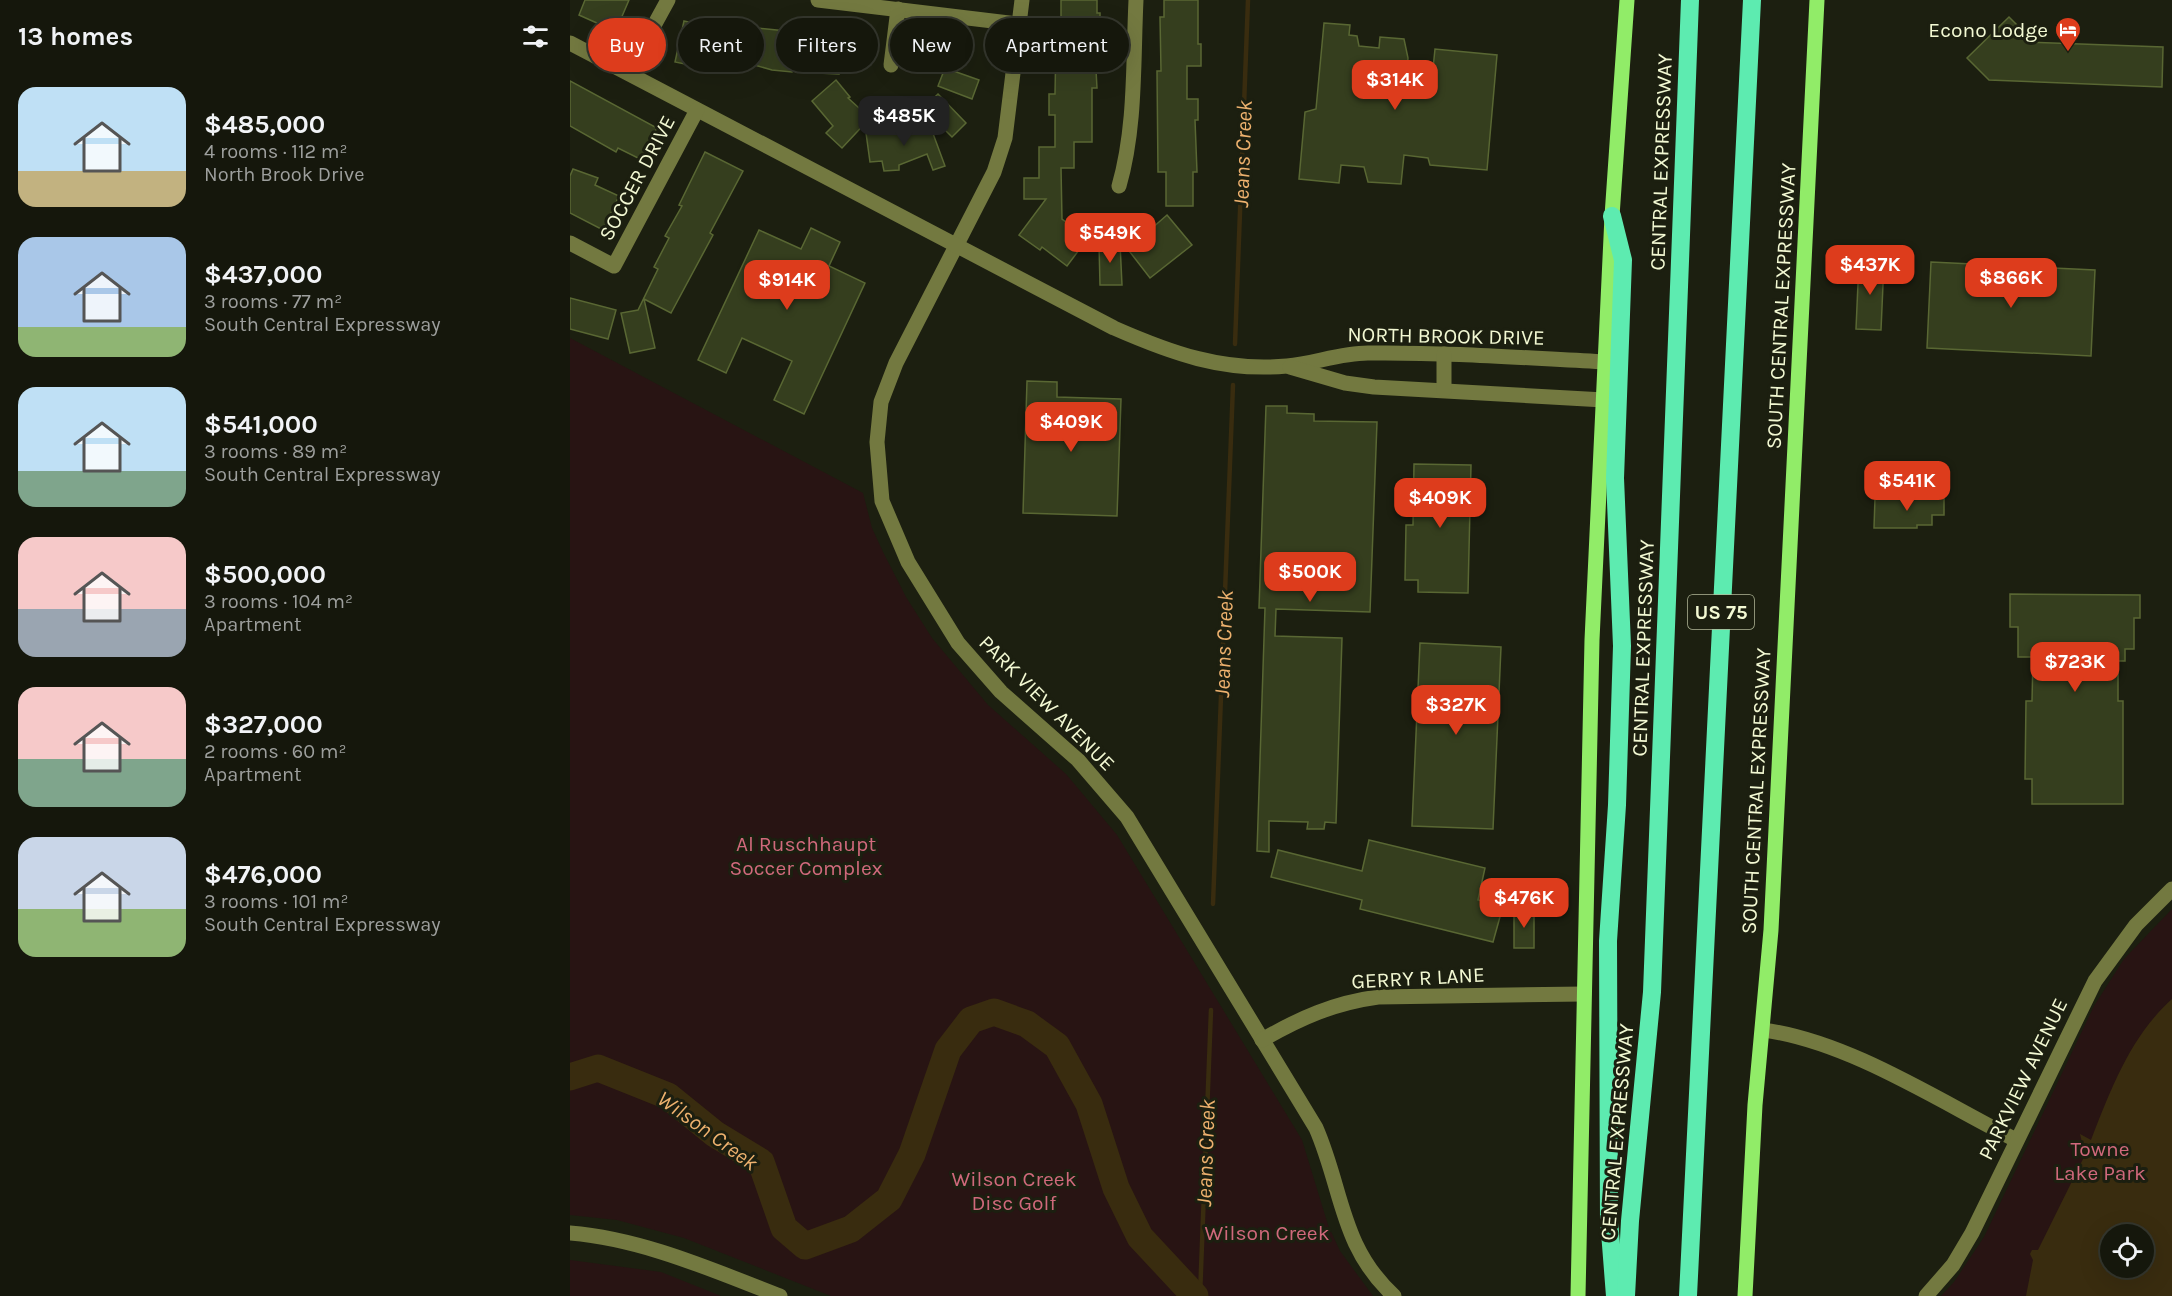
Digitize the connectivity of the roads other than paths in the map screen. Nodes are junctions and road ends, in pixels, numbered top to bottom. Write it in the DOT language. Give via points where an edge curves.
graph roads {
  1 [pos="668,0"];
  2 [pos="818,0"];
  3 [pos="1022,0"];
  4 [pos="1136,0"];
  5 [pos="1627,0"];
  6 [pos="1690,0"];
  7 [pos="1752,0"];
  8 [pos="1817,0"];
  9 [pos="898,9"];
  10 [pos="897,18"];
  11 [pos="1019,18"];
  12 [pos="985,20"];
  13 [pos="570,43"];
  14 [pos="1013,72"];
  15 [pos="628,73"];
  16 [pos="697,110"];
  17 [pos="1119,186"];
  18 [pos="1612,216"];
  19 [pos="570,243"];
  20 [pos="958,246"];
  21 [pos="1444,354"];
  22 [pos="1606,362"];
  23 [pos="1287,366"];
  24 [pos="1443,390"];
  25 [pos="1604,399"];
  26 [pos="2172,889"];
  27 [pos="1584,994"];
  28 [pos="1763,1030"];
  29 [pos="1262,1040"];
  30 [pos="2016,1140"];
  31 [pos="570,1233"];
  32 [pos="780,1296"];
  33 [pos="1394,1296"];
  34 [pos="1578,1296"];
  35 [pos="1615,1296"];
  36 [pos="1626,1296"];
  37 [pos="1688,1296"];
  38 [pos="1745,1296"];
  39 [pos="1926,1296"];
  1 -- 15 [label="street"];
  2 -- 9 [label="street"];
  3 -- 11 [label="street, PARK VIEW AVENUE"];
  4 -- 17 [label="street" via="1128,147"];
  5 -- 18 [label="main road"];
  6 -- 36 [label="highway, CENTRAL EXPRESSWAY / US 75" via="1652,992"];
  7 -- 37 [label="highway, US 75"];
  8 -- 28 [label="main road, SOUTH CENTRAL EXPRESSWAY" via="1772,918"];
  9 -- 10 [label="street"];
  9 -- 12 [label="street"];
  13 -- 15 [label="street, NORTH BROOK DRIVE"];
  14 -- 20 [label="street, PARK VIEW AVENUE" via="1005,138 990,182"];
  15 -- 16 [label="street, NORTH BROOK DRIVE"];
  16 -- 19 [label="street, SOCCER DRIVE" via="614,266"];
  16 -- 20 [label="street, NORTH BROOK DRIVE"];
  18 -- 22 [label="main road"];
  18 -- 35 [label="highway" via="1623,260 1615,478 1622,646 1608,941 1609,1219"];
  20 -- 23 [label="street, NORTH BROOK DRIVE" via="1163,350 1220,364"];
  20 -- 29 [label="street, PARK VIEW AVENUE" via="896,363 881,402 877,463 889,520 921,584 972,661 1078,760 1127,817"];
  21 -- 22 [label="street, NORTH BROOK DRIVE"];
  21 -- 23 [label="street, NORTH BROOK DRIVE" via="1352,353"];
  21 -- 24 [label="street"];
  22 -- 25 [label="main road"];
  23 -- 24 [label="street, NORTH BROOK DRIVE" via="1345,383"];
  24 -- 25 [label="street, NORTH BROOK DRIVE"];
  25 -- 27 [label="main road" via="1592,640"];
  26 -- 30 [label="street, PARKVIEW AVENUE" via="2131,931 2094,981"];
  27 -- 29 [label="street, GERRY R LANE" via="1352,1000 1312,1013"];
  27 -- 34 [label="main road"];
  28 -- 30 [label="street" via="1792,1034 1852,1056"];
  28 -- 38 [label="main road, SOUTH CENTRAL EXPRESSWAY"];
  29 -- 33 [label="street, PARK VIEW AVENUE" via="1316,1128 1358,1251"];
  30 -- 39 [label="street, PARKVIEW AVENUE" via="1963,1249"];
  31 -- 32 [label="street" via="662,1252"];
}
